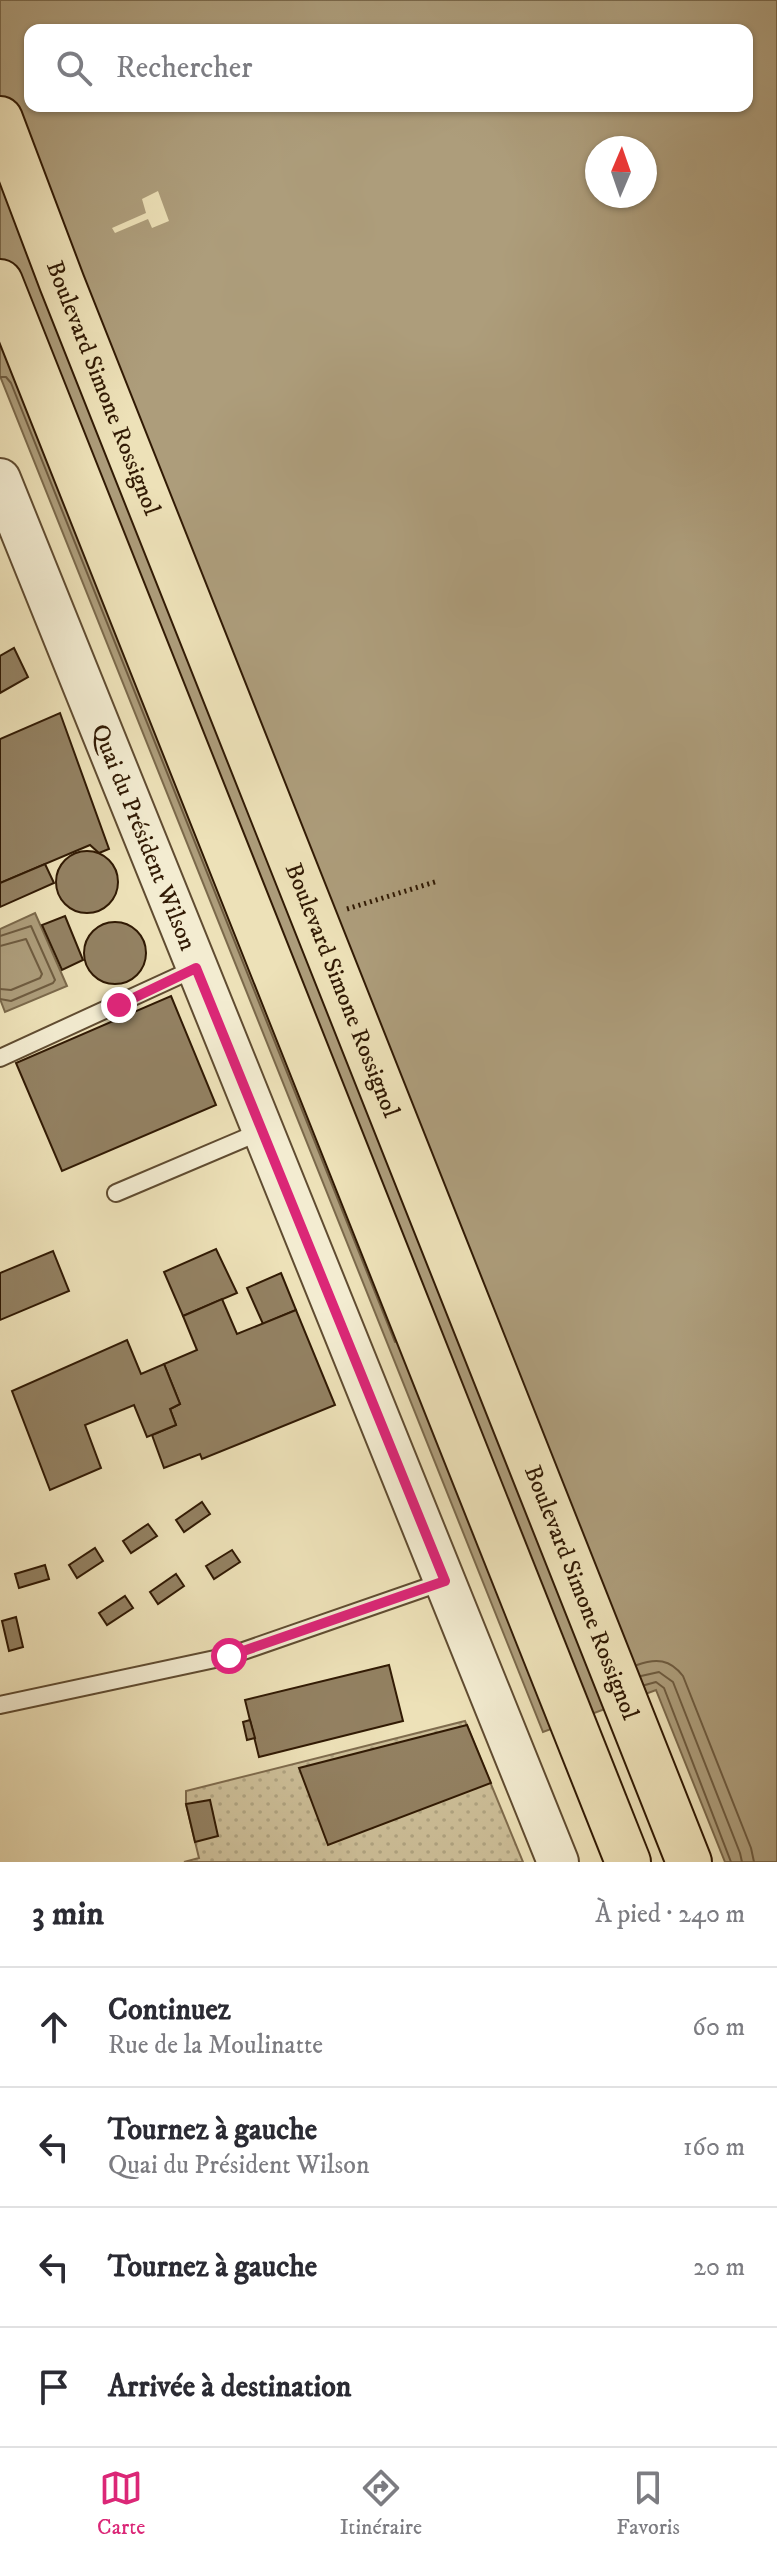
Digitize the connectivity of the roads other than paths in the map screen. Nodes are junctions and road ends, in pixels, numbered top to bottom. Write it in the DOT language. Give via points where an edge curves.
graph roads {
  1 [pos="0,119"];
  2 [pos="0,282"];
  3 [pos="0,479"];
  4 [pos="196,968"];
  5 [pos="0,1058"];
  6 [pos="262,1131"];
  7 [pos="116,1193"];
  8 [pos="445,1581"];
  9 [pos="0,1705"];
  10 [pos="558,1862"];
  11 [pos="628,1862"];
  12 [pos="689,1862"];
  1 -- 12 [label="main road, Boulevard Simone Rossignol"];
  2 -- 11 [label="main road"];
  3 -- 4 [label="street, Quai du Président Wilson"];
  4 -- 5 [label="lane"];
  4 -- 6 [label="street, Quai du Président Wilson"];
  6 -- 7 [label="lane"];
  6 -- 8 [label="street, Quai du Président Wilson"];
  8 -- 9 [label="lane" via="229,1656"];
  8 -- 10 [label="street, Quai du Président Wilson"];
}
